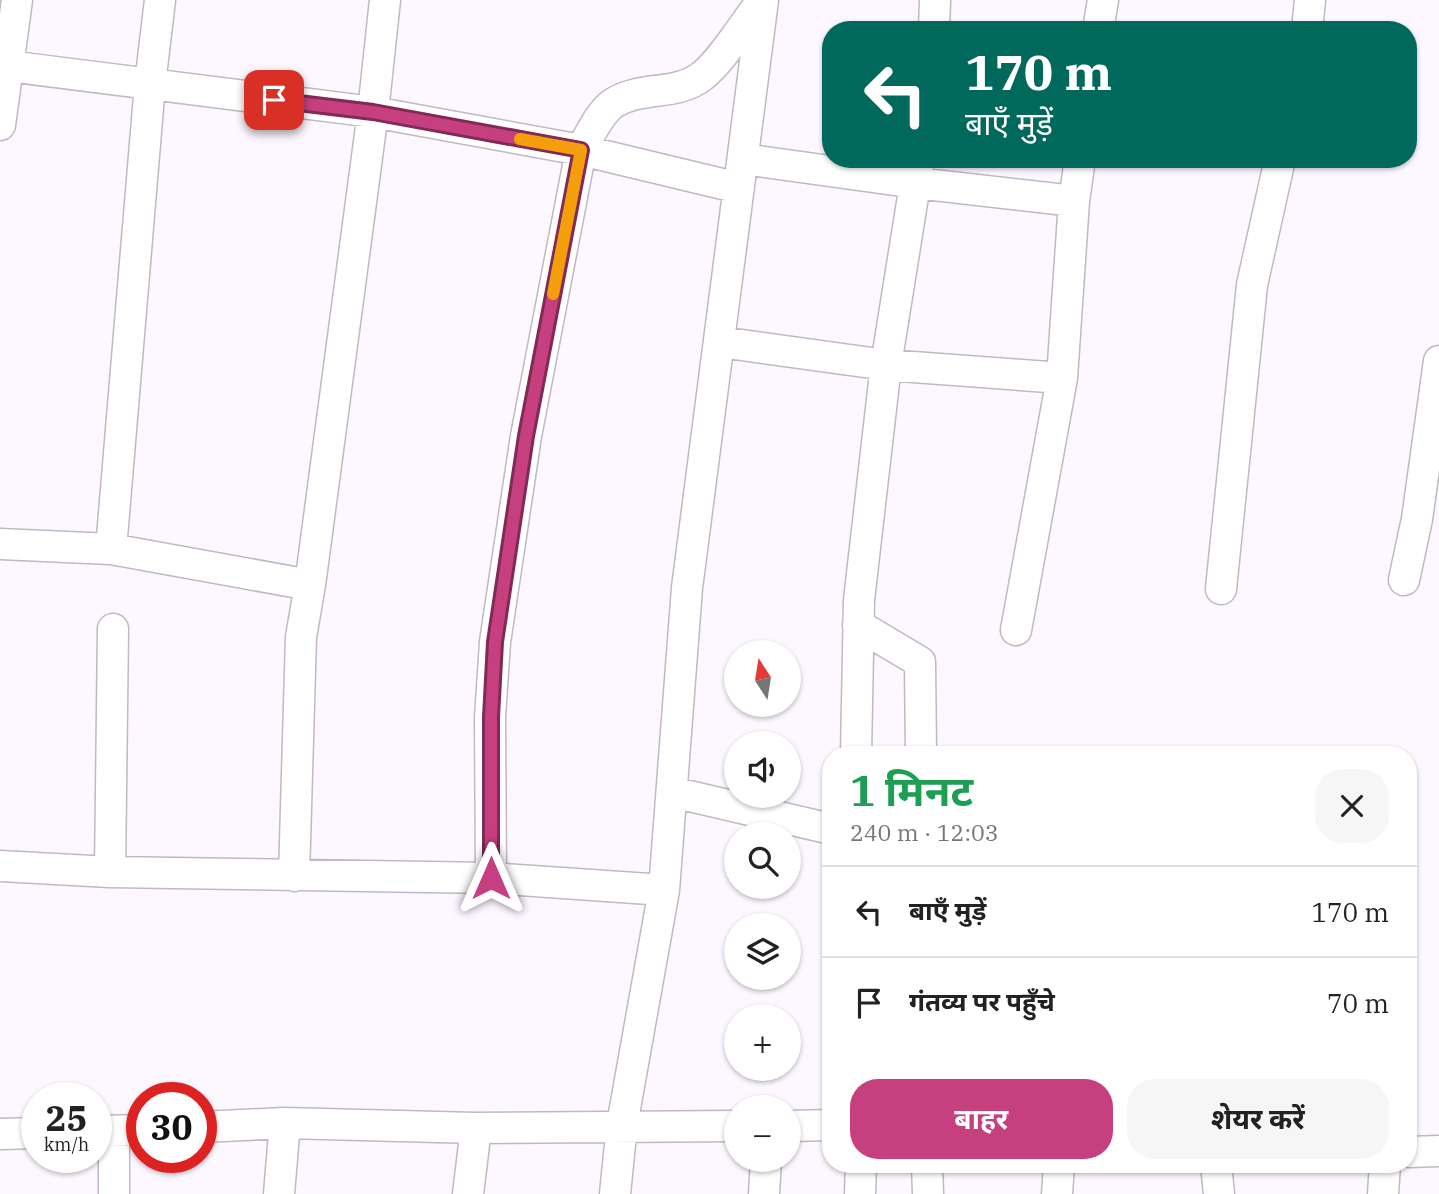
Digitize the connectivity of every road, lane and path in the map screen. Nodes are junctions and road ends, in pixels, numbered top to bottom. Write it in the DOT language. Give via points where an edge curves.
graph roads {
  1 [pos="17,0"];
  2 [pos="160,0"];
  3 [pos="385,0"];
  4 [pos="763,0"];
  5 [pos="935,0"];
  6 [pos="1102,0"];
  7 [pos="1310,0"];
  8 [pos="934,21"];
  9 [pos="1099,21"];
  10 [pos="1308,21"];
  11 [pos="4,66"];
  12 [pos="150,84"];
  13 [pos="373,112"];
  14 [pos="0,125"];
  15 [pos="581,150"];
  16 [pos="743,159"];
  17 [pos="822,164"];
  18 [pos="874,168"];
  19 [pos="1079,168"];
  20 [pos="1278,168"];
  21 [pos="917,171"];
  22 [pos="739,188"];
  23 [pos="1074,201"];
  24 [pos="720,342"];
  25 [pos="1439,361"];
  26 [pos="886,365"];
  27 [pos="1062,377"];
  28 [pos="1428,521"];
  29 [pos="0,544"];
  30 [pos="111,549"];
  31 [pos="1404,580"];
  32 [pos="310,585"];
  33 [pos="1221,589"];
  34 [pos="859,625"];
  35 [pos="113,629"];
  36 [pos="1016,630"];
  37 [pos="856,746"];
  38 [pos="921,746"];
  39 [pos="672,792"];
  40 [pos="822,827"];
  41 [pos="0,866"];
  42 [pos="110,872"];
  43 [pos="294,876"];
  44 [pos="491,878"];
  45 [pos="664,890"];
  46 [pos="285,1123"];
  47 [pos="622,1125"];
  48 [pos="822,1125"];
  49 [pos="217,1126"];
  50 [pos="724,1126"];
  51 [pos="801,1126"];
  52 [pos="476,1128"];
  53 [pos="117,1131"];
  54 [pos="21,1133"];
  55 [pos="0,1134"];
  56 [pos="1417,1152"];
  57 [pos="1439,1152"];
  58 [pos="765,1172"];
  59 [pos="861,1173"];
  60 [pos="927,1173"];
  61 [pos="1058,1173"];
  62 [pos="1217,1173"];
  63 [pos="1384,1173"];
  64 [pos="114,1194"];
  65 [pos="279,1194"];
  66 [pos="468,1194"];
  67 [pos="615,1194"];
  68 [pos="764,1194"];
  69 [pos="860,1194"];
  70 [pos="928,1194"];
  71 [pos="1057,1194"];
  72 [pos="1219,1194"];
  73 [pos="1383,1194"];
  1 -- 11 [label="street"];
  2 -- 12 [label="street"];
  3 -- 13 [label="street"];
  4 -- 15 [label="street" via="702,76 610,106"];
  4 -- 16 [label="street"];
  5 -- 8 [label="street"];
  6 -- 9 [label="street"];
  7 -- 10 [label="street"];
  11 -- 12 [label="street"];
  11 -- 14 [label="street"];
  12 -- 13 [label="street"];
  12 -- 30 [label="street"];
  13 -- 15 [label="street"];
  13 -- 32 [label="street"];
  15 -- 22 [label="street"];
  15 -- 44 [label="street" via="526,436 495,642"];
  16 -- 17 [label="street"];
  16 -- 22 [label="street"];
  18 -- 21 [label="street"];
  19 -- 23 [label="street"];
  20 -- 33 [label="street" via="1252,285"];
  21 -- 23 [label="street"];
  21 -- 26 [label="street"];
  22 -- 24 [label="street"];
  23 -- 27 [label="street"];
  24 -- 26 [label="street"];
  24 -- 39 [label="street" via="687,588"];
  25 -- 28 [label="street"];
  26 -- 27 [label="street"];
  26 -- 34 [label="street"];
  27 -- 36 [label="street"];
  28 -- 31 [label="street"];
  29 -- 30 [label="street"];
  30 -- 32 [label="street"];
  32 -- 43 [label="street" via="301,637"];
  34 -- 37 [label="street"];
  34 -- 38 [label="street" via="920,662"];
  35 -- 42 [label="street"];
  39 -- 40 [label="street"];
  39 -- 45 [label="street"];
  41 -- 42 [label="street"];
  42 -- 43 [label="street"];
  43 -- 44 [label="street"];
  44 -- 45 [label="street"];
  45 -- 47 [label="street"];
  46 -- 49 [label="street"];
  46 -- 52 [label="street"];
  46 -- 65 [label="street"];
  47 -- 50 [label="street"];
  47 -- 52 [label="street"];
  47 -- 67 [label="street"];
  48 -- 51 [label="street"];
  52 -- 66 [label="street"];
  53 -- 64 [label="street"];
  54 -- 55 [label="street"];
  56 -- 57 [label="street"];
  58 -- 68 [label="street"];
  59 -- 69 [label="street"];
  60 -- 70 [label="street"];
  61 -- 71 [label="street"];
  62 -- 72 [label="street"];
  63 -- 73 [label="street"];
}
